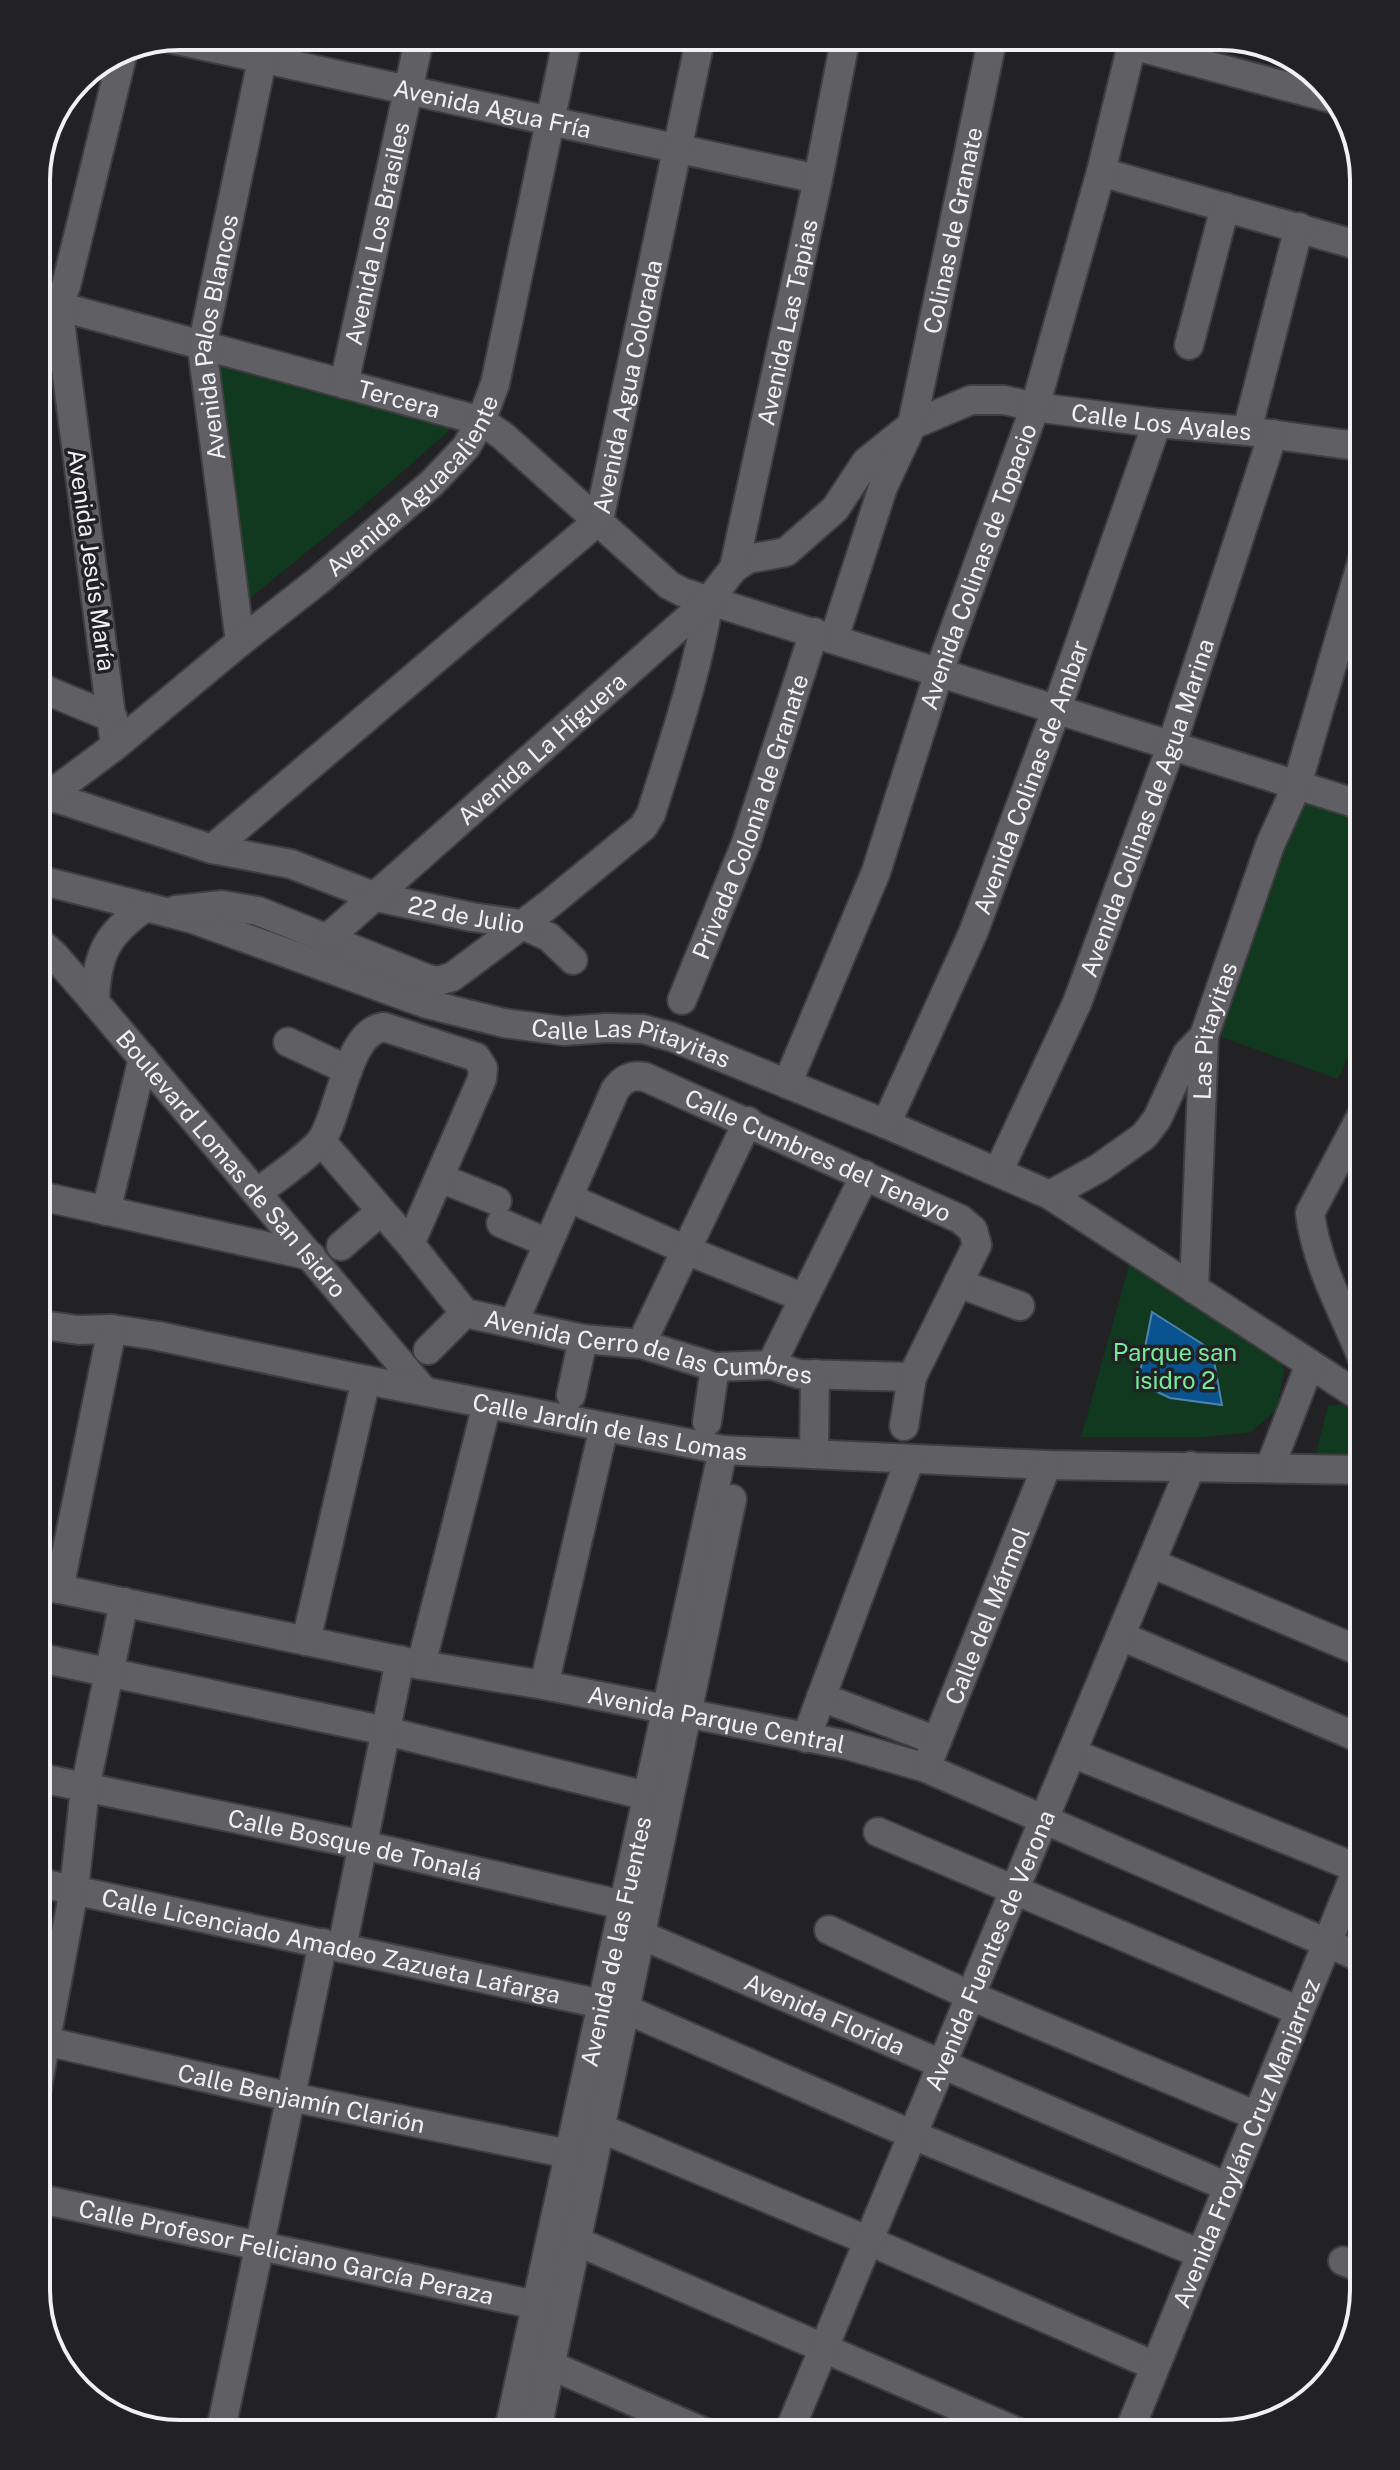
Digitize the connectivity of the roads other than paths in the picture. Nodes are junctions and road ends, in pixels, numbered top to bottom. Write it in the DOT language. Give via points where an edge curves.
graph roads {
  1 [pos="264,50"];
  2 [pos="275,50"];
  3 [pos="417,50"];
  4 [pos="565,50"];
  5 [pos="698,50"];
  6 [pos="843,50"];
  7 [pos="990,50"];
  8 [pos="1131,50"];
  9 [pos="1164,50"];
  10 [pos="120,65"];
  11 [pos="410,90"];
  12 [pos="1318,94"];
  13 [pos="551,119"];
  14 [pos="678,147"];
  15 [pos="1101,172"];
  16 [pos="818,179"];
  17 [pos="1225,207"];
  18 [pos="1299,227"];
  19 [pos="1350,243"];
  20 [pos="50,299"];
  21 [pos="50,302"];
  22 [pos="50,320"];
  23 [pos="1189,345"];
  24 [pos="202,347"];
  25 [pos="344,384"];
  26 [pos="1035,407"];
  27 [pos="481,421"];
  28 [pos="1157,423"];
  29 [pos="912,425"];
  30 [pos="1260,432"];
  31 [pos="1350,445"];
  32 [pos="599,520"];
  33 [pos="734,568"];
  34 [pos="709,600"];
  35 [pos="1350,603"];
  36 [pos="824,635"];
  37 [pos="240,642"];
  38 [pos="939,672"];
  39 [pos="50,694"];
  40 [pos="1057,708"];
  41 [pos="114,732"];
  42 [pos="1171,747"];
  43 [pos="1297,785"];
  44 [pos="50,792"];
  45 [pos="50,798"];
  46 [pos="1350,802"];
  47 [pos="212,849"];
  48 [pos="50,882"];
  49 [pos="376,897"];
  50 [pos="156,909"];
  51 [pos="520,924"];
  52 [pos="329,937"];
  53 [pos="50,959"];
  54 [pos="573,960"];
  55 [pos="682,1000"];
  56 [pos="95,1002"];
  57 [pos="1204,1036"];
  58 [pos="288,1042"];
  59 [pos="143,1058"];
  60 [pos="348,1070"];
  61 [pos="787,1084"];
  62 [pos="748,1121"];
  63 [pos="886,1124"];
  64 [pos="1350,1137"];
  65 [pos="321,1141"];
  66 [pos="998,1172"];
  67 [pos="865,1175"];
  68 [pos="440,1178"];
  69 [pos="257,1193"];
  70 [pos="1050,1195"];
  71 [pos="50,1198"];
  72 [pos="569,1198"];
  73 [pos="106,1211"];
  74 [pos="381,1211"];
  75 [pos="548,1243"];
  76 [pos="410,1244"];
  77 [pos="341,1246"];
  78 [pos="686,1250"];
  79 [pos="311,1256"];
  80 [pos="958,1283"];
  81 [pos="1194,1289"];
  82 [pos="804,1298"];
  83 [pos="1020,1306"];
  84 [pos="465,1313"];
  85 [pos="514,1322"];
  86 [pos="50,1327"];
  87 [pos="1350,1328"];
  88 [pos="112,1329"];
  89 [pos="583,1339"];
  90 [pos="641,1344"];
  91 [pos="428,1350"];
  92 [pos="1310,1364"];
  93 [pos="771,1365"];
  94 [pos="715,1367"];
  95 [pos="807,1374"];
  96 [pos="912,1377"];
  97 [pos="366,1380"];
  98 [pos="1350,1390"];
  99 [pos="424,1391"];
  100 [pos="571,1395"];
  101 [pos="487,1404"];
  102 [pos="707,1422"];
  103 [pos="904,1426"];
  104 [pos="604,1427"];
  105 [pos="732,1451"];
  106 [pos="805,1453"];
  107 [pos="910,1459"];
  108 [pos="1047,1465"];
  109 [pos="1191,1466"];
  110 [pos="1270,1467"];
  111 [pos="1350,1470"];
  112 [pos="1151,1563"];
  113 [pos="50,1579"];
  114 [pos="50,1587"];
  115 [pos="124,1602"];
  116 [pos="1121,1636"];
  117 [pos="306,1641"];
  118 [pos="1350,1647"];
  119 [pos="50,1660"];
  120 [pos="411,1662"];
  121 [pos="109,1674"];
  122 [pos="544,1685"];
  123 [pos="821,1697"];
  124 [pos="677,1710"];
  125 [pos="386,1731"];
  126 [pos="1350,1734"];
  127 [pos="806,1738"];
  128 [pos="937,1741"];
  129 [pos="1072,1753"];
  130 [pos="926,1768"];
  131 [pos="50,1780"];
  132 [pos="85,1788"];
  133 [pos="647,1796"];
  134 [pos="1044,1820"];
  135 [pos="878,1832"];
  136 [pos="363,1845"];
  137 [pos="1350,1856"];
  138 [pos="50,1885"];
  139 [pos="1350,1887"];
  140 [pos="1016,1889"];
  141 [pos="74,1890"];
  142 [pos="623,1905"];
  143 [pos="829,1930"];
  144 [pos="641,1935"];
  145 [pos="1327,1942"];
  146 [pos="332,1946"];
  147 [pos="1350,1953"];
  148 [pos="971,1996"];
  149 [pos="50,1999"];
  150 [pos="613,2006"];
  151 [pos="1299,2011"];
  152 [pos="50,2042"];
  153 [pos="943,2064"];
  154 [pos="291,2097"];
  155 [pos="1257,2116"];
  156 [pos="600,2128"];
  157 [pos="913,2135"];
  158 [pos="569,2154"];
  159 [pos="1228,2187"];
  160 [pos="50,2201"];
  161 [pos="576,2241"];
  162 [pos="869,2241"];
  163 [pos="260,2246"];
  164 [pos="1201,2254"];
  165 [pos="536,2305"];
  166 [pos="824,2350"];
  167 [pos="550,2365"];
  168 [pos="1155,2366"];
  169 [pos="223,2420"];
  170 [pos="511,2420"];
  171 [pos="539,2420"];
  172 [pos="676,2420"];
  173 [pos="794,2420"];
  174 [pos="989,2420"];
  175 [pos="1134,2420"];
  1 -- 24 [label="street, Avenida Palos Blancos"];
  2 -- 11 [label="street, Avenida Agua Fría"];
  3 -- 11 [label="street, Avenida Los Brasiles"];
  4 -- 13 [label="street, Avenida Aguacaliente"];
  5 -- 14 [label="street, Avenida Agua Colorada"];
  6 -- 16 [label="street, Avenida Las Tapias"];
  7 -- 29 [label="street, Colinas de Granate"];
  8 -- 15 [label="street, Avenida Colinas de Topacio"];
  9 -- 12 [label="street"];
  10 -- 20 [label="street, Avenida Jesús María" via="66,286"];
  11 -- 13 [label="street, Avenida Agua Fría"];
  11 -- 25 [label="street, Avenida Los Brasiles"];
  13 -- 14 [label="street, Avenida Agua Fría"];
  13 -- 27 [label="street, Avenida Aguacaliente" via="495,384"];
  14 -- 16 [label="street, Avenida Agua Fría"];
  14 -- 32 [label="street, Avenida Agua Colorada"];
  15 -- 17 [label="street"];
  15 -- 26 [label="street, Avenida Colinas de Topacio"];
  16 -- 33 [label="street, Avenida Las Tapias"];
  17 -- 18 [label="street"];
  17 -- 23 [label="street"];
  18 -- 19 [label="street"];
  18 -- 30 [label="street, Avenida Colinas de Agua Marina"];
  21 -- 24 [label="street, Tercera"];
  22 -- 41 [label="street, Avenida Jesús María"];
  24 -- 25 [label="street, Tercera"];
  24 -- 37 [label="street, Avenida Palos Blancos"];
  25 -- 27 [label="street, Tercera"];
  26 -- 28 [label="street, Calle Los Ayales"];
  26 -- 29 [label="street, Calle Los Ayales" via="971,400"];
  26 -- 38 [label="street, Avenida Colinas de Topacio"];
  27 -- 32 [label="street, Tercera"];
  27 -- 37 [label="street, Avenida Aguacaliente" via="466,447 432,483"];
  28 -- 30 [label="street, Calle Los Ayales"];
  28 -- 40 [label="street, Avenida Colinas de Ambar"];
  29 -- 33 [label="street, Calle Los Ayales" via="866,462 835,509 786,552 748,559"];
  29 -- 36 [label="street, Privada Colonia de Granate"];
  30 -- 31 [label="street, Calle Los Ayales"];
  30 -- 42 [label="street, Avenida Colinas de Agua Marina"];
  32 -- 34 [label="street, Tercera" via="669,585"];
  32 -- 47 [label="street, Avenida Agua Colorada"];
  33 -- 34 [label="street, Avenida Las Tapias"];
  34 -- 36 [label="street, Tercera"];
  34 -- 49 [label="street, Avenida La Higuera"];
  34 -- 51 [label="street, 22 de Julio" via="695,669 651,814 623,844"];
  35 -- 43 [label="street, Las Pitayitas"];
  36 -- 38 [label="street, Tercera"];
  36 -- 55 [label="street, Privada Colonia de Granate"];
  37 -- 41 [label="street, Avenida Aguacaliente"];
  38 -- 40 [label="street, Tercera"];
  38 -- 61 [label="street, Avenida Colinas de Topacio" via="876,872"];
  39 -- 41 [label="street"];
  40 -- 42 [label="street, Tercera"];
  40 -- 63 [label="street, Avenida Colinas de Ambar" via="973,933"];
  41 -- 44 [label="street, Avenida Aguacaliente"];
  42 -- 43 [label="street, Tercera"];
  42 -- 66 [label="street, Avenida Colinas de Agua Marina" via="1077,1003"];
  43 -- 46 [label="street, Tercera"];
  43 -- 57 [label="street, Las Pitayitas" via="1270,845"];
  45 -- 47 [label="street, 22 de Julio"];
  47 -- 49 [label="street, 22 de Julio" via="291,864"];
  48 -- 50 [label="street, Calle Las Pitayitas"];
  49 -- 51 [label="street, 22 de Julio"];
  49 -- 52 [label="street, Avenida La Higuera"];
  50 -- 52 [label="street" via="239,906"];
  50 -- 56 [label="street" via="120,926 108,941 95,977"];
  50 -- 61 [label="street, Calle Las Pitayitas" via="427,1004 564,1031 643,1029"];
  51 -- 52 [label="street" via="452,977 438,981"];
  51 -- 54 [label="street" via="549,937"];
  53 -- 56 [label="street, Boulevard Lomas de San Isidro"];
  56 -- 59 [label="street, Boulevard Lomas de San Isidro"];
  57 -- 70 [label="street" via="1187,1054 1144,1136"];
  57 -- 81 [label="street, Las Pitayitas"];
  58 -- 60 [label="street"];
  59 -- 69 [label="street, Boulevard Lomas de San Isidro"];
  59 -- 73 [label="street"];
  60 -- 65 [label="street"];
  60 -- 68 [label="street" via="361,1042 381,1026 479,1059 483,1074"];
  61 -- 63 [label="street, Calle Las Pitayitas"];
  62 -- 67 [label="street, Calle Cumbres del Tenayo"];
  62 -- 72 [label="street, Calle Cumbres del Tenayo" via="645,1077 629,1077 615,1090"];
  62 -- 78 [label="street"];
  63 -- 66 [label="street, Calle Las Pitayitas"];
  64 -- 87 [label="street" via="1310,1213 1322,1260"];
  65 -- 69 [label="street"];
  65 -- 74 [label="street, Avenida Cerro de las Cumbres"];
  66 -- 70 [label="street, Calle Las Pitayitas"];
  67 -- 80 [label="street, Calle Cumbres del Tenayo" via="973,1230 977,1245"];
  67 -- 82 [label="street"];
  68 -- 75 [label="street"];
  68 -- 76 [label="street"];
  69 -- 79 [label="street, Boulevard Lomas de San Isidro"];
  70 -- 81 [label="street, Calle Las Pitayitas"];
  71 -- 73 [label="street"];
  72 -- 75 [label="street"];
  72 -- 78 [label="street"];
  73 -- 79 [label="street"];
  74 -- 76 [label="street, Avenida Cerro de las Cumbres"];
  74 -- 77 [label="street"];
  75 -- 85 [label="street"];
  76 -- 84 [label="street, Avenida Cerro de las Cumbres"];
  78 -- 82 [label="street"];
  78 -- 90 [label="street"];
  79 -- 99 [label="street, Boulevard Lomas de San Isidro"];
  80 -- 83 [label="street"];
  80 -- 96 [label="street"];
  81 -- 92 [label="street"];
  82 -- 93 [label="street"];
  84 -- 85 [label="street, Avenida Cerro de las Cumbres"];
  84 -- 91 [label="street"];
  85 -- 89 [label="street, Avenida Cerro de las Cumbres"];
  86 -- 88 [label="street, Calle Jardín de las Lomas"];
  88 -- 97 [label="street, Calle Jardín de las Lomas"];
  88 -- 113 [label="street"];
  89 -- 90 [label="street, Avenida Cerro de las Cumbres"];
  89 -- 100 [label="street"];
  90 -- 94 [label="street, Avenida Cerro de las Cumbres"];
  92 -- 98 [label="street"];
  92 -- 110 [label="street"];
  93 -- 94 [label="street, Avenida Cerro de las Cumbres"];
  93 -- 95 [label="street, Avenida Cerro de las Cumbres"];
  94 -- 102 [label="street"];
  95 -- 96 [label="street, Avenida Cerro de las Cumbres"];
  95 -- 106 [label="street"];
  96 -- 103 [label="street"];
  97 -- 99 [label="street, Calle Jardín de las Lomas"];
  97 -- 117 [label="street"];
  99 -- 101 [label="street, Calle Jardín de las Lomas"];
  101 -- 104 [label="street, Calle Jardín de las Lomas"];
  101 -- 120 [label="street"];
  104 -- 105 [label="street, Calle Jardín de las Lomas"];
  104 -- 122 [label="street"];
  105 -- 106 [label="street, Calle Jardín de las Lomas"];
  105 -- 124 [label="street, Avenida de las Fuentes"];
  106 -- 107 [label="street, Calle Jardín de las Lomas"];
  107 -- 108 [label="street, Calle Jardín de las Lomas"];
  107 -- 123 [label="street"];
  108 -- 109 [label="street, Calle Jardín de las Lomas"];
  108 -- 128 [label="street, Calle del Mármol"];
  109 -- 110 [label="street"];
  109 -- 112 [label="street, Avenida Fuentes de Verona"];
  110 -- 111 [label="street"];
  112 -- 116 [label="street, Avenida Fuentes de Verona"];
  112 -- 118 [label="street"];
  114 -- 115 [label="street, Avenida Parque Central"];
  115 -- 117 [label="street, Avenida Parque Central"];
  115 -- 121 [label="street"];
  116 -- 126 [label="street"];
  116 -- 129 [label="street, Avenida Fuentes de Verona"];
  117 -- 120 [label="street, Avenida Parque Central"];
  119 -- 121 [label="street"];
  120 -- 122 [label="street, Avenida Parque Central"];
  120 -- 125 [label="street"];
  121 -- 125 [label="street"];
  121 -- 132 [label="street"];
  122 -- 124 [label="street, Avenida Parque Central"];
  123 -- 127 [label="street"];
  123 -- 128 [label="street"];
  124 -- 127 [label="street, Avenida Parque Central"];
  124 -- 133 [label="street, Avenida de las Fuentes"];
  124 -- 144 [label="street, Avenida de las Fuentes"];
  125 -- 133 [label="street"];
  125 -- 136 [label="street"];
  127 -- 130 [label="street, Avenida Parque Central"];
  128 -- 130 [label="street, Calle del Mármol"];
  129 -- 134 [label="street, Avenida Fuentes de Verona"];
  129 -- 137 [label="street"];
  130 -- 134 [label="street, Avenida Parque Central"];
  131 -- 132 [label="street, Calle Bosque de Tonalá"];
  132 -- 136 [label="street, Calle Bosque de Tonalá"];
  132 -- 141 [label="street"];
  133 -- 142 [label="street, Avenida de las Fuentes"];
  134 -- 140 [label="street, Avenida Fuentes de Verona"];
  134 -- 145 [label="street, Avenida Parque Central"];
  135 -- 140 [label="street"];
  136 -- 142 [label="street, Calle Bosque de Tonalá"];
  136 -- 146 [label="street"];
  138 -- 141 [label="street, Calle Licenciado Amadeo Zazueta Lafarga"];
  139 -- 145 [label="street, Avenida Froylán Cruz Manjarrez"];
  140 -- 148 [label="street, Avenida Fuentes de Verona"];
  140 -- 151 [label="street"];
  141 -- 146 [label="street, Calle Licenciado Amadeo Zazueta Lafarga"];
  141 -- 149 [label="street"];
  142 -- 150 [label="street, Avenida de las Fuentes"];
  143 -- 148 [label="street"];
  144 -- 150 [label="street, Avenida de las Fuentes"];
  144 -- 153 [label="street, Avenida Florida"];
  145 -- 147 [label="street, Avenida Parque Central"];
  145 -- 151 [label="street, Avenida Froylán Cruz Manjarrez"];
  146 -- 150 [label="street, Calle Licenciado Amadeo Zazueta Lafarga"];
  146 -- 154 [label="street"];
  148 -- 153 [label="street, Avenida Fuentes de Verona"];
  148 -- 155 [label="street"];
  150 -- 156 [label="street, Avenida de las Fuentes"];
  150 -- 157 [label="street, Calle Licenciado Amadeo Zazueta Lafarga"];
  150 -- 158 [label="street, Avenida de las Fuentes"];
  151 -- 155 [label="street, Avenida Froylán Cruz Manjarrez"];
  152 -- 154 [label="street, Calle Benjamín Clarión"];
  153 -- 157 [label="street, Avenida Fuentes de Verona"];
  153 -- 159 [label="street, Avenida Florida"];
  154 -- 158 [label="street, Calle Benjamín Clarión"];
  154 -- 163 [label="street"];
  155 -- 159 [label="street, Avenida Froylán Cruz Manjarrez"];
  156 -- 161 [label="street, Avenida de las Fuentes"];
  156 -- 162 [label="street"];
  157 -- 162 [label="street, Avenida Fuentes de Verona"];
  157 -- 164 [label="street, Calle Licenciado Amadeo Zazueta Lafarga"];
  158 -- 165 [label="street, Avenida de las Fuentes"];
  159 -- 164 [label="street, Avenida Froylán Cruz Manjarrez"];
  160 -- 163 [label="street, Calle Profesor Feliciano García Peraza"];
  161 -- 166 [label="street"];
  161 -- 167 [label="street, Avenida de las Fuentes"];
  162 -- 166 [label="street, Avenida Fuentes de Verona"];
  162 -- 168 [label="street"];
  163 -- 165 [label="street, Calle Profesor Feliciano García Peraza"];
  163 -- 169 [label="street"];
  164 -- 168 [label="street, Avenida Froylán Cruz Manjarrez"];
  165 -- 170 [label="street, Avenida de las Fuentes"];
  166 -- 173 [label="street, Avenida Fuentes de Verona"];
  166 -- 174 [label="street"];
  167 -- 171 [label="street, Avenida de las Fuentes"];
  167 -- 172 [label="street"];
  168 -- 175 [label="street, Avenida Froylán Cruz Manjarrez"];
}
